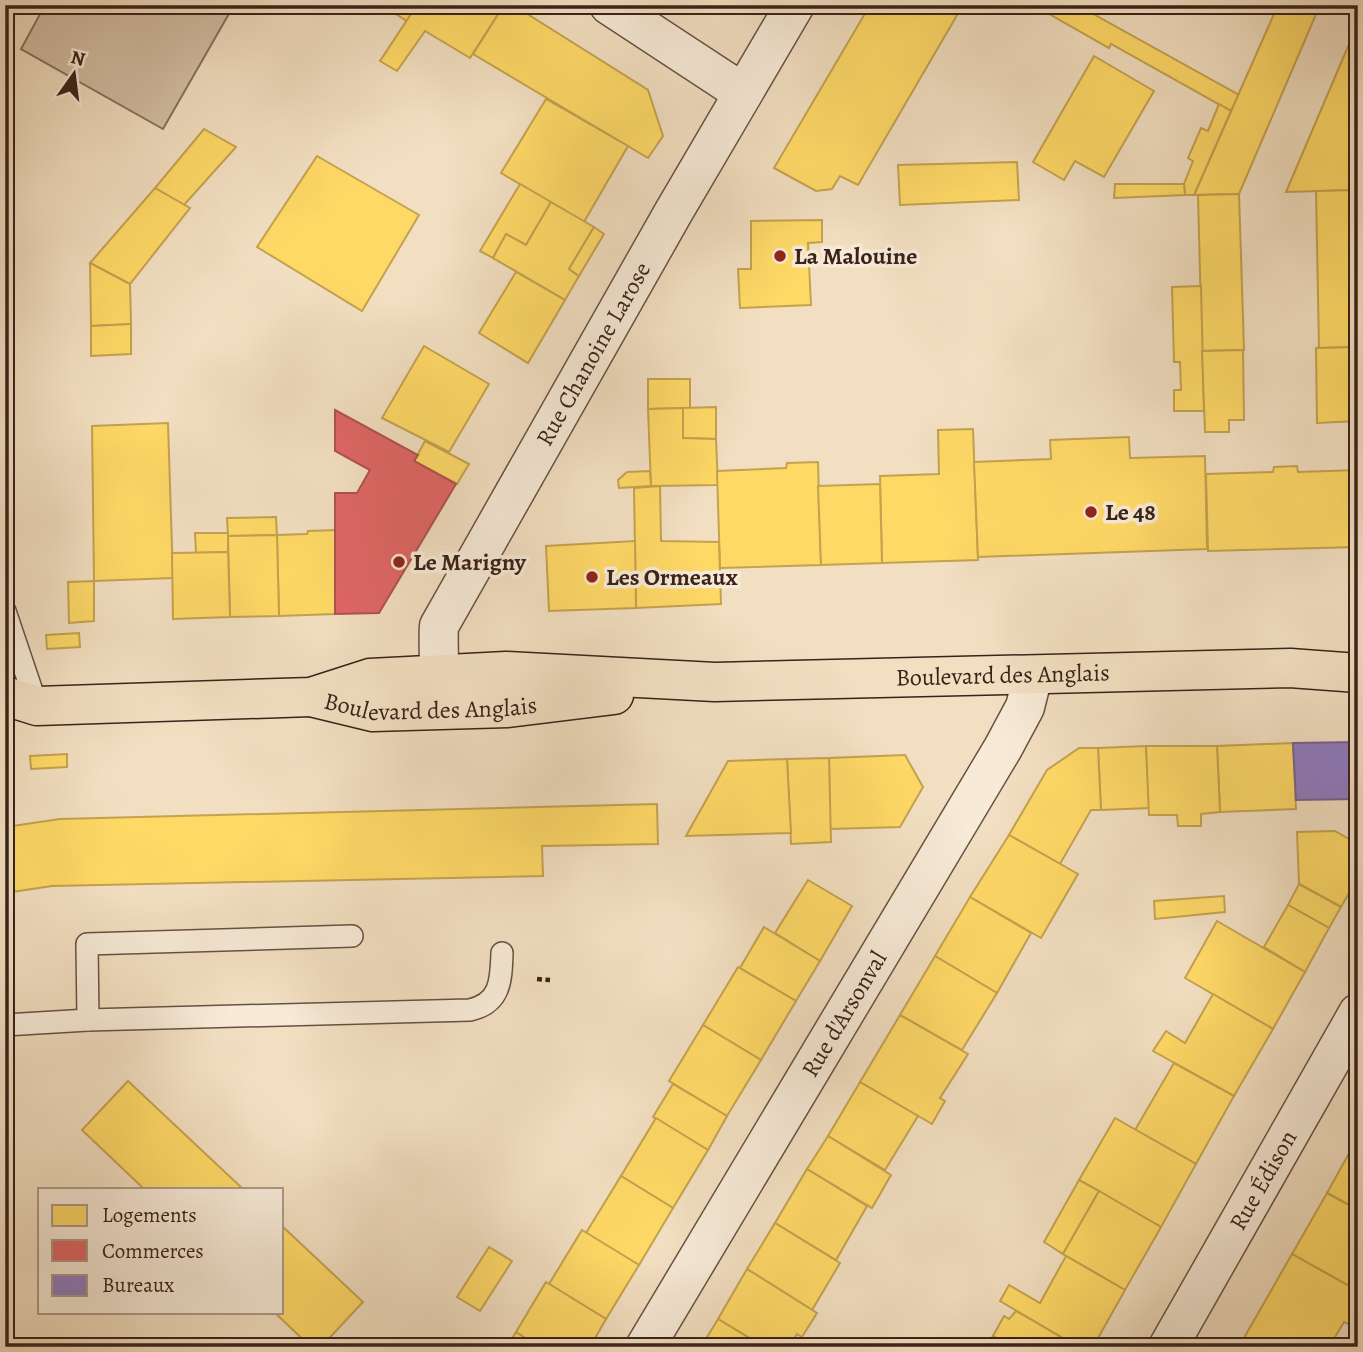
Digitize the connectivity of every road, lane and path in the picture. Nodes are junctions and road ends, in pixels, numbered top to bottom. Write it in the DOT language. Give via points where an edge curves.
graph roads {
  1 [pos="609,5"];
  2 [pos="795,5"];
  3 [pos="743,93"];
  4 [pos="5,611"];
  5 [pos="1358,655"];
  6 [pos="1290,668"];
  7 [pos="1358,673"];
  8 [pos="438,674"];
  9 [pos="1032,674"];
  10 [pos="715,682"];
  11 [pos="311,697"];
  12 [pos="16,708"];
  13 [pos="422,712"];
  14 [pos="352,936"];
  15 [pos="502,953"];
  16 [pos="1358,1013"];
  17 [pos="88,1020"];
  18 [pos="5,1025"];
  19 [pos="646,1347"];
  20 [pos="1168,1347"];
  1 -- 3 [label="street"];
  2 -- 3 [label="street, Rue Chanoine Larose"];
  3 -- 8 [label="street, Rue Chanoine Larose" via="439,626"];
  4 -- 12 [label="lane"];
  5 -- 6 [label="main road, Boulevard des Anglais"];
  6 -- 7 [label="main road, Boulevard des Anglais"];
  6 -- 9 [label="main road, Boulevard des Anglais"];
  8 -- 10 [label="main road, Boulevard des Anglais" via="506,671"];
  8 -- 11 [label="main road, Boulevard des Anglais" via="370,678"];
  8 -- 13 [label="street, Rue Chanoine Larose" via="434,698"];
  9 -- 10 [label="main road, Boulevard des Anglais"];
  9 -- 19 [label="street, Rue d'Arsonval" via="1025,707 1003,747"];
  10 -- 13 [label="main road, Boulevard des Anglais" via="508,708"];
  11 -- 12 [label="main road, Boulevard des Anglais"];
  11 -- 13 [label="main road, Boulevard des Anglais" via="373,712"];
  14 -- 17 [label="lane" via="87,944"];
  15 -- 17 [label="lane" via="497,990 483,1007 470,1010"];
  16 -- 20 [label="street, Rue Édison"];
  17 -- 18 [label="lane"];
}
